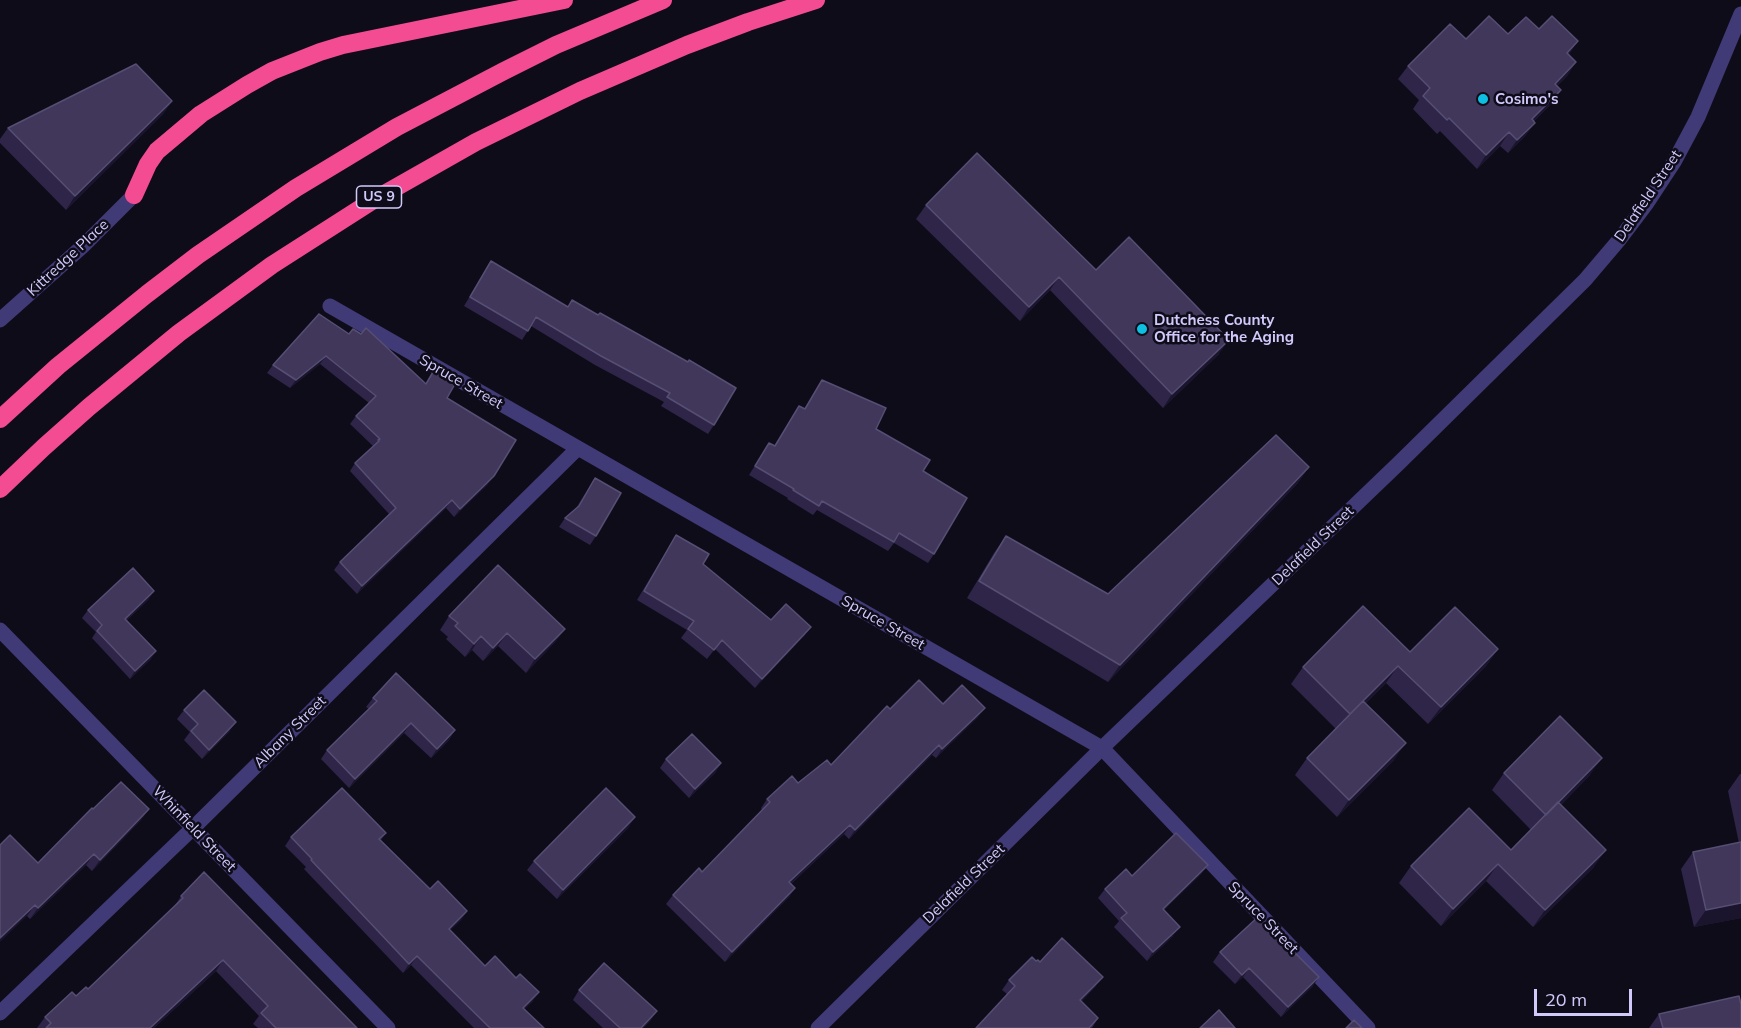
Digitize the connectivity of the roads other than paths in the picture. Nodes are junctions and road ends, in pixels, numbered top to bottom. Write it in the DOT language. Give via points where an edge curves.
graph roads {
  1 [pos="564,0"];
  2 [pos="663,0"];
  3 [pos="816,0"];
  4 [pos="1741,14"];
  5 [pos="134,195"];
  6 [pos="330,306"];
  7 [pos="0,320"];
  8 [pos="0,419"];
  9 [pos="577,449"];
  10 [pos="0,489"];
  11 [pos="0,630"];
  12 [pos="1102,748"];
  13 [pos="193,828"];
  14 [pos="0,1013"];
  15 [pos="388,1028"];
  16 [pos="818,1028"];
  17 [pos="1368,1028"];
  1 -- 5 [label="highway" via="366,40 320,52 272,71 201,114 158,150"];
  2 -- 8 [label="highway" via="504,70 397,127 296,188 147,294"];
  3 -- 10 [label="highway, US 9" via="687,45 580,91 477,142 372,201 179,333 89,407"];
  4 -- 12 [label="street, Delafield Street" via="1698,117 1674,162 1647,203 1585,280"];
  5 -- 7 [label="street, Kittredge Place"];
  6 -- 9 [label="street, Spruce Street"];
  9 -- 12 [label="street, Spruce Street"];
  9 -- 13 [label="street, Albany Street"];
  11 -- 13 [label="street, Whinfield Street"];
  12 -- 16 [label="street, Delafield Street"];
  12 -- 17 [label="street, Spruce Street"];
  13 -- 14 [label="street, Albany Street"];
  13 -- 15 [label="street, Whinfield Street"];
}
